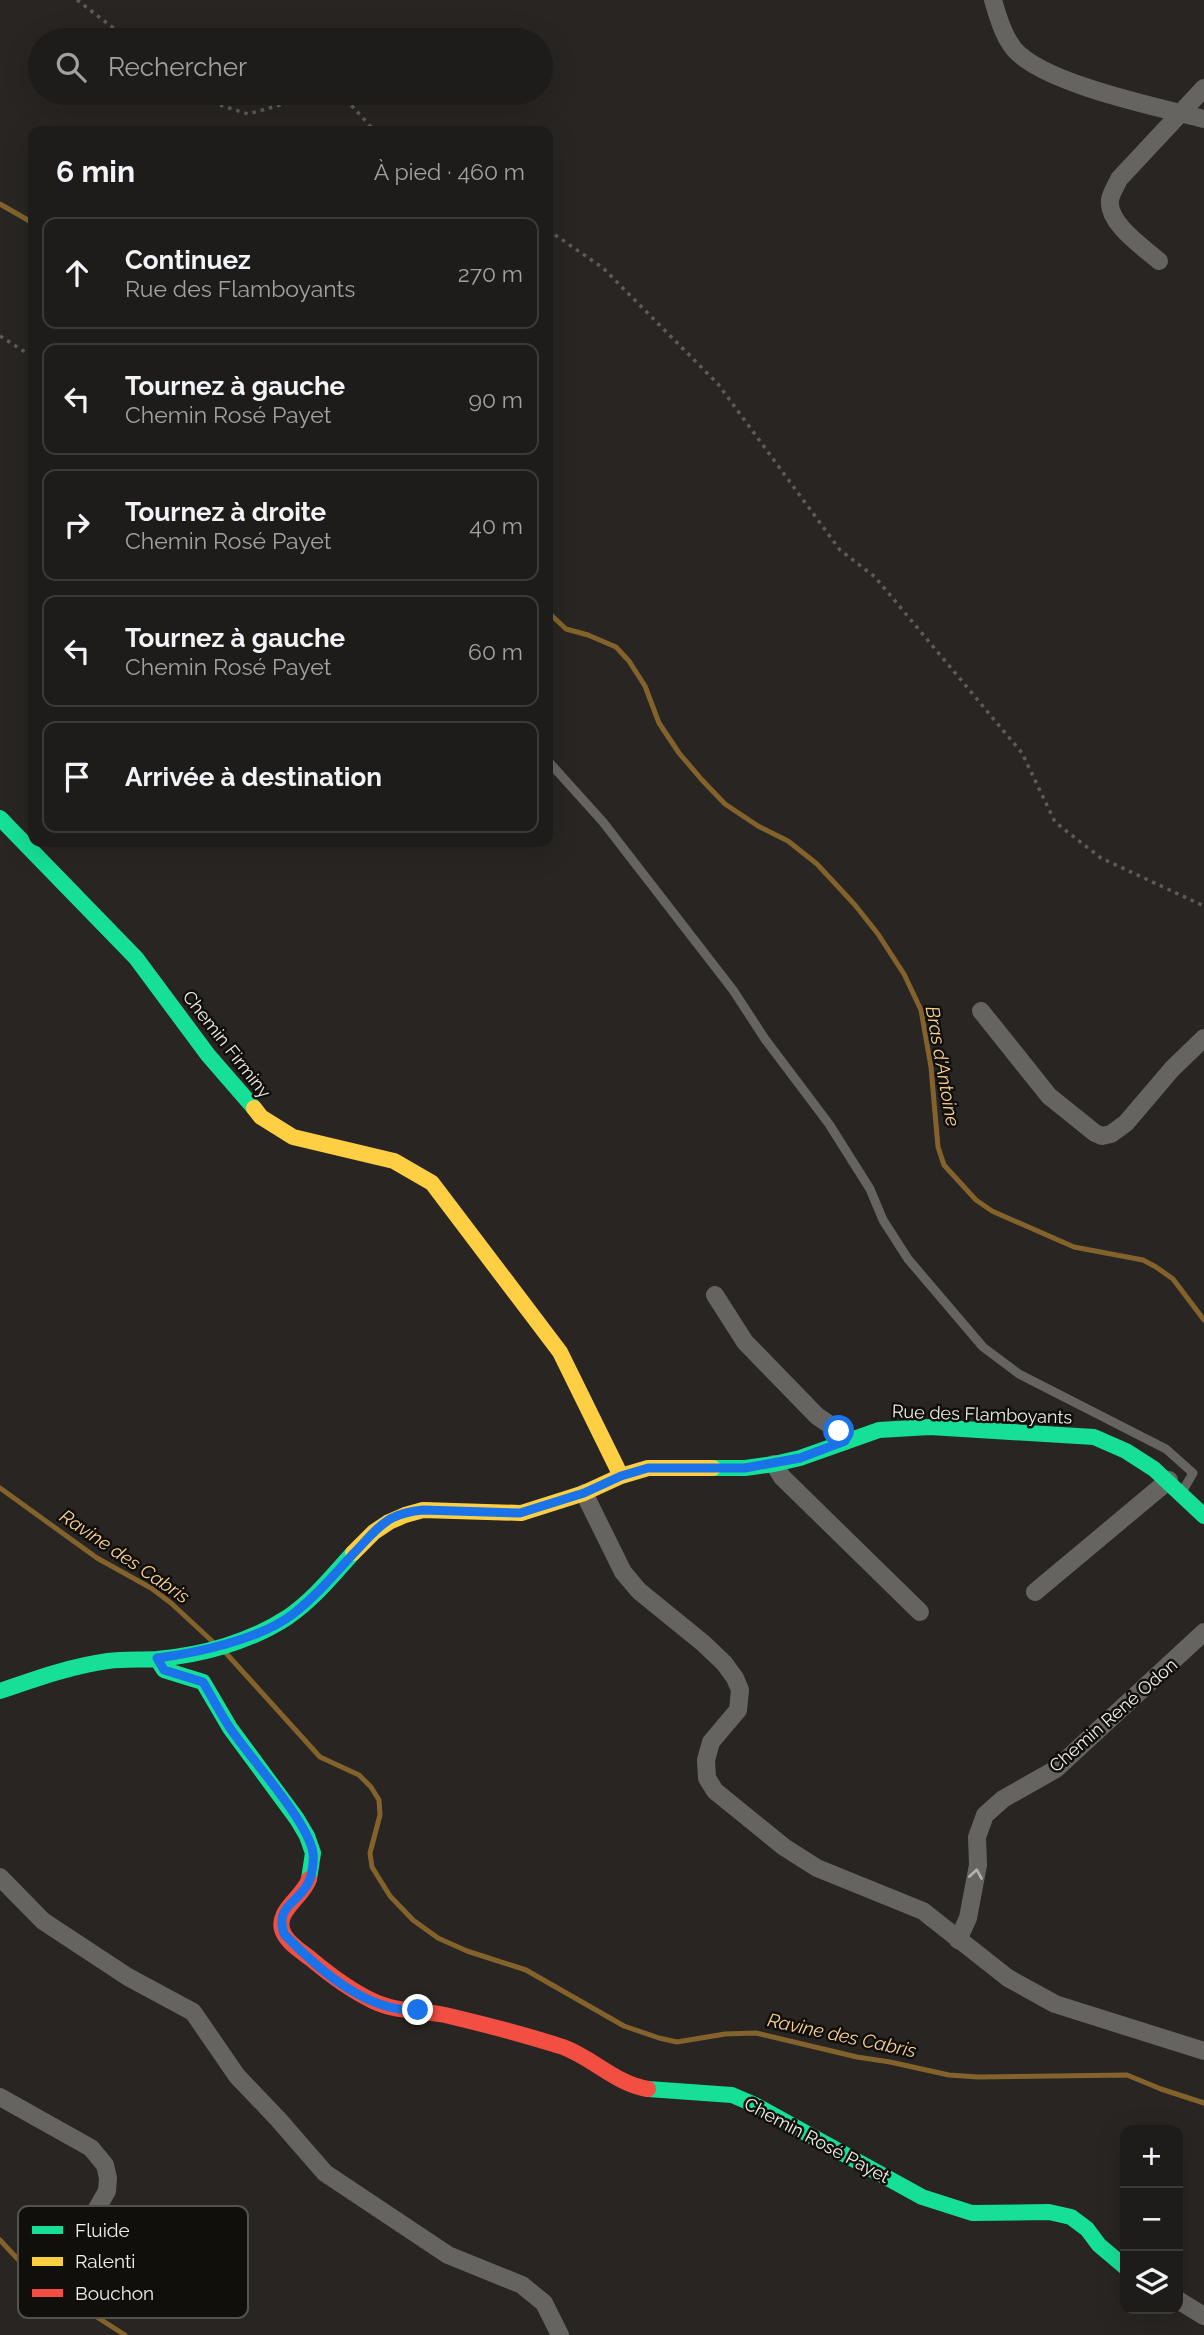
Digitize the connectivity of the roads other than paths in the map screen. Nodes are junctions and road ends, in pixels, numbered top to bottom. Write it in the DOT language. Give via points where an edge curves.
graph roads {
  1 [pos="993,0"];
  2 [pos="1204,88"];
  3 [pos="1182,113"];
  4 [pos="1204,119"];
  5 [pos="1159,261"];
  6 [pos="553,767"];
  7 [pos="0,818"];
  8 [pos="28,847"];
  9 [pos="28,847"];
  10 [pos="981,1011"];
  11 [pos="1204,1038"];
  12 [pos="715,1295"];
  13 [pos="845,1441"];
  14 [pos="774,1464"];
  15 [pos="621,1476"];
  16 [pos="1176,1486"];
  17 [pos="584,1493"];
  18 [pos="1204,1516"];
  19 [pos="1035,1592"];
  20 [pos="920,1612"];
  21 [pos="1204,1632"];
  22 [pos="157,1658"];
  23 [pos="0,1691"];
  24 [pos="0,1877"];
  25 [pos="958,1940"];
  26 [pos="1204,2051"];
  27 [pos="0,2097"];
  28 [pos="98,2206"];
  29 [pos="1120,2263"];
  30 [pos="1183,2303"];
  31 [pos="1204,2316"];
  32 [pos="561,2335"];
  1 -- 3 [label="street" via="1014,49 1032,65 1085,86"];
  2 -- 3 [label="street"];
  3 -- 4 [label="street"];
  3 -- 5 [label="street" via="1119,179 1110,202 1115,221"];
  6 -- 16 [label="lane" via="603,822 733,990 829,1124 908,1259 975,1338 1019,1374 1166,1449 1193,1473"];
  7 -- 8 [label="street, Chemin Firminy"];
  9 -- 15 [label="street, Chemin Firminy" via="136,958 261,1117 293,1136 394,1161 432,1183 560,1352"];
  10 -- 11 [label="street" via="1049,1096 1102,1136 1126,1123"];
  12 -- 13 [label="street" via="745,1342"];
  13 -- 14 [label="street, Rue des Flamboyants"];
  13 -- 16 [label="street, Rue des Flamboyants" via="879,1430 930,1427 1094,1437 1144,1461"];
  14 -- 15 [label="street, Rue des Flamboyants" via="648,1468"];
  14 -- 20 [label="street"];
  15 -- 17 [label="street, Rue des Flamboyants"];
  16 -- 18 [label="street, Rue des Flamboyants"];
  16 -- 19 [label="street"];
  17 -- 22 [label="street, Rue des Flamboyants" via="520,1513 408,1512 371,1534 290,1616 230,1642"];
  17 -- 25 [label="street" via="623,1572 639,1591 717,1656 735,1678 740,1690 738,1710 711,1742 706,1760 707,1778 715,1791 817,1868 923,1911"];
  25 -- 21 [label="street, Chemin René Odon, one-way" via="968,1918 978,1865 977,1837 985,1815 1003,1799 1056,1769"];
  22 -- 23 [label="street, Rue des Flamboyants" via="87,1665"];
  22 -- 29 [label="street, Chemin Rosé Payet" via="164,1670 203,1682 307,1836 313,1853 307,1885 288,1906 281,1924 284,1934 332,1977 383,2005 448,2016 565,2048 641,2088 732,2095 922,2197 972,2213 1049,2212 1071,2217"];
  24 -- 32 [label="street" via="43,1921 192,2012 237,2076 326,2174 449,2255 522,2285 544,2303"];
  25 -- 26 [label="street" via="1008,1979 1055,2004"];
  27 -- 28 [label="street" via="91,2148 105,2165 108,2178"];
  30 -- 31 [label="street"];
}
